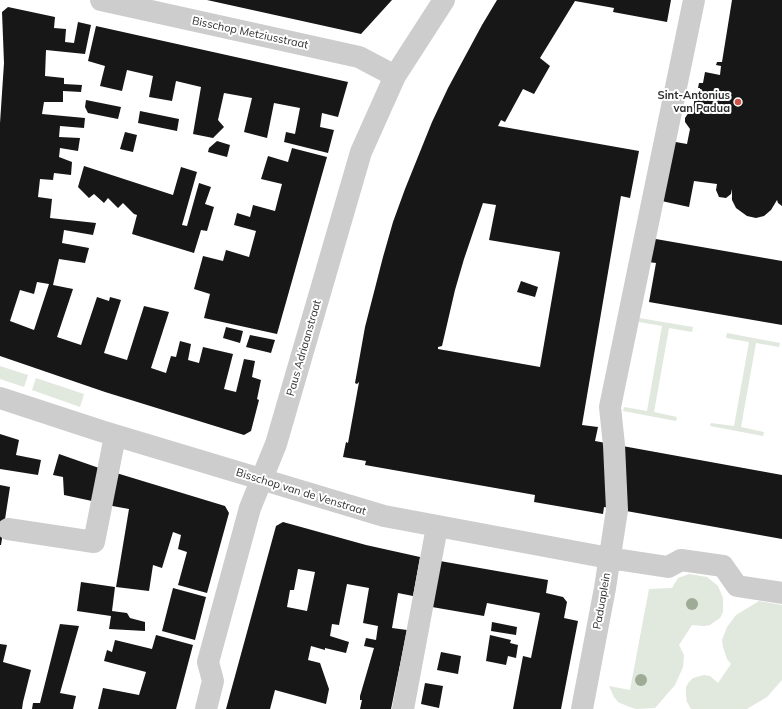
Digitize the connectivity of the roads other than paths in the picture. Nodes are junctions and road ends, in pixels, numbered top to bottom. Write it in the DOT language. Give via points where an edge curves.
graph roads {
  1 [pos="101,0"];
  2 [pos="444,0"];
  3 [pos="694,0"];
  4 [pos="395,76"];
  5 [pos="0,398"];
  6 [pos="115,436"];
  7 [pos="260,480"];
  8 [pos="437,527"];
  9 [pos="8,529"];
  10 [pos="609,558"];
  11 [pos="782,593"];
  12 [pos="206,709"];
  13 [pos="403,709"];
  14 [pos="582,709"];
  1 -- 4 [label="street, Bisschop Metziusstraat" via="359,57"];
  2 -- 4 [label="street, Paus Adriaanstraat"];
  3 -- 10 [label="street" via="610,407 617,510"];
  4 -- 7 [label="street, Paus Adriaanstraat" via="361,152 276,444"];
  5 -- 6 [label="street, Bisschop van de Venstraat"];
  6 -- 7 [label="street, Bisschop van de Venstraat"];
  6 -- 9 [label="street" via="94,542"];
  7 -- 8 [label="street, Bisschop van de Venstraat" via="384,516"];
  7 -- 12 [label="street, Paus Adriaanstraat" via="208,662 214,681"];
  8 -- 10 [label="street, Bisschop van de Venstraat"];
  8 -- 13 [label="street"];
  10 -- 11 [label="street, Paduaplein" via="668,567 681,560 723,566 738,586"];
  10 -- 14 [label="street, Paduaplein"];
}
